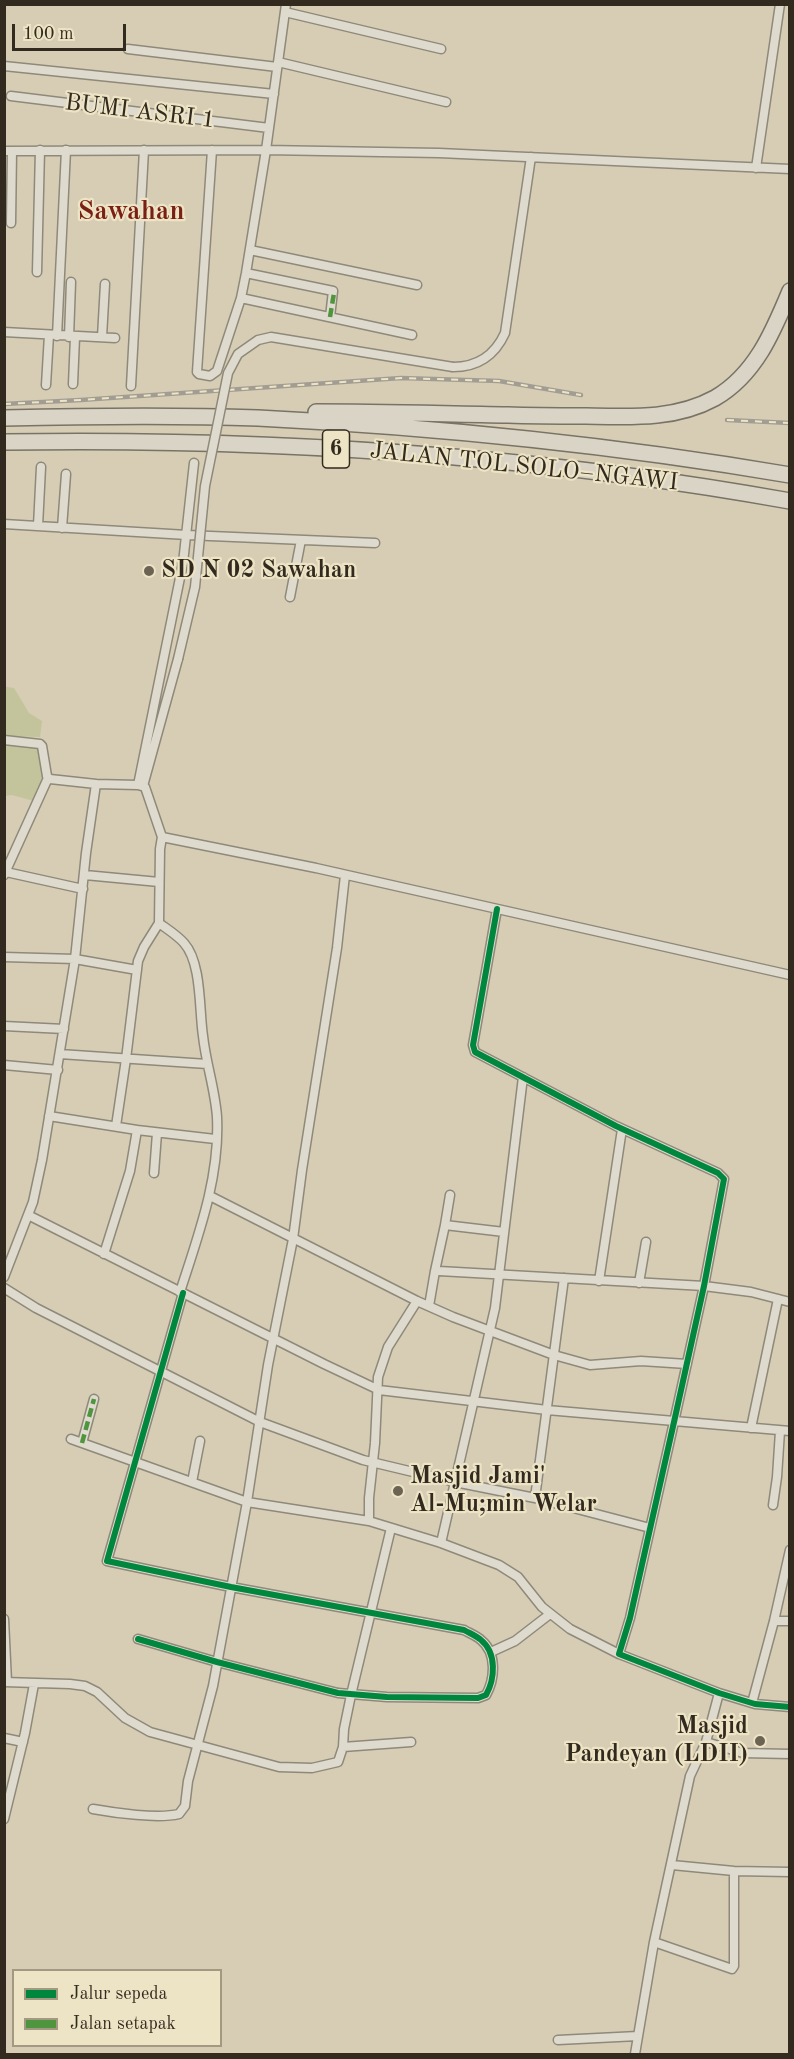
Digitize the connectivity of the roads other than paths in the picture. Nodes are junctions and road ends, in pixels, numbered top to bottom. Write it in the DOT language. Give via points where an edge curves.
graph roads {
  1 [pos="780,4"];
  2 [pos="285,8"];
  3 [pos="128,49"];
  4 [pos="441,49"];
  5 [pos="278,65"];
  6 [pos="4,66"];
  7 [pos="274,94"];
  8 [pos="11,96"];
  9 [pos="446,102"];
  10 [pos="269,128"];
  11 [pos="40,150"];
  12 [pos="66,150"];
  13 [pos="144,150"];
  14 [pos="212,150"];
  15 [pos="266,150"];
  16 [pos="8,151"];
  17 [pos="531,157"];
  18 [pos="756,168"];
  19 [pos="789,169"];
  20 [pos="11,223"];
  21 [pos="250,250"];
  22 [pos="37,272"];
  23 [pos="246,273"];
  24 [pos="71,282"];
  25 [pos="105,284"];
  26 [pos="417,285"];
  27 [pos="789,291"];
  28 [pos="241,298"];
  29 [pos="330,317"];
  30 [pos="4,332"];
  31 [pos="412,335"];
  32 [pos="53,336"];
  33 [pos="72,337"];
  34 [pos="102,337"];
  35 [pos="115,338"];
  36 [pos="73,384"];
  37 [pos="46,385"];
  38 [pos="131,386"];
  39 [pos="4,418"];
  40 [pos="256,418"];
  41 [pos="4,442"];
  42 [pos="194,463"];
  43 [pos="41,467"];
  44 [pos="66,474"];
  45 [pos="789,475"];
  46 [pos="666,480"];
  47 [pos="789,501"];
  48 [pos="789,510"];
  49 [pos="4,524"];
  50 [pos="38,526"];
  51 [pos="62,528"];
  52 [pos="187,535"];
  53 [pos="301,540"];
  54 [pos="375,543"];
  55 [pos="290,597"];
  56 [pos="4,740"];
  57 [pos="48,778"];
  58 [pos="96,784"];
  59 [pos="140,786"];
  60 [pos="162,837"];
  61 [pos="5,873"];
  62 [pos="85,875"];
  63 [pos="345,875"];
  64 [pos="159,882"];
  65 [pos="83,889"];
  66 [pos="497,909"];
  67 [pos="159,923"];
  68 [pos="4,957"];
  69 [pos="75,959"];
  70 [pos="137,970"];
  71 [pos="789,975"];
  72 [pos="4,1026"];
  73 [pos="64,1029"];
  74 [pos="60,1054"];
  75 [pos="126,1059"];
  76 [pos="207,1064"];
  77 [pos="4,1065"];
  78 [pos="58,1070"];
  79 [pos="523,1077"];
  80 [pos="50,1116"];
  81 [pos="116,1126"];
  82 [pos="622,1129"];
  83 [pos="137,1130"];
  84 [pos="157,1133"];
  85 [pos="215,1139"];
  86 [pos="154,1173"];
  87 [pos="450,1195"];
  88 [pos="210,1196"];
  89 [pos="28,1215"];
  90 [pos="445,1225"];
  91 [pos="504,1232"];
  92 [pos="293,1239"];
  93 [pos="646,1242"];
  94 [pos="104,1254"];
  95 [pos="435,1271"];
  96 [pos="499,1274"];
  97 [pos="4,1277"];
  98 [pos="564,1278"];
  99 [pos="599,1281"];
  100 [pos="639,1283"];
  101 [pos="704,1286"];
  102 [pos="4,1288"];
  103 [pos="182,1293"];
  104 [pos="778,1299"];
  105 [pos="417,1300"];
  106 [pos="789,1302"];
  107 [pos="429,1306"];
  108 [pos="488,1331"];
  109 [pos="273,1338"];
  110 [pos="554,1355"];
  111 [pos="687,1364"];
  112 [pos="161,1372"];
  113 [pos="379,1390"];
  114 [pos="94,1399"];
  115 [pos="474,1401"];
  116 [pos="547,1410"];
  117 [pos="260,1422"];
  118 [pos="674,1422"];
  119 [pos="751,1428"];
  120 [pos="785,1431"];
  121 [pos="71,1439"];
  122 [pos="200,1441"];
  123 [pos="82,1443"];
  124 [pos="136,1462"];
  125 [pos="373,1463"];
  126 [pos="192,1482"];
  127 [pos="455,1482"];
  128 [pos="535,1498"];
  129 [pos="247,1502"];
  130 [pos="773,1505"];
  131 [pos="369,1521"];
  132 [pos="391,1528"];
  133 [pos="650,1528"];
  134 [pos="441,1544"];
  135 [pos="789,1550"];
  136 [pos="231,1587"];
  137 [pos="370,1612"];
  138 [pos="550,1614"];
  139 [pos="4,1619"];
  140 [pos="774,1621"];
  141 [pos="789,1621"];
  142 [pos="138,1638"];
  143 [pos="491,1652"];
  144 [pos="619,1654"];
  145 [pos="217,1662"];
  146 [pos="6,1682"];
  147 [pos="34,1684"];
  148 [pos="719,1694"];
  149 [pos="351,1695"];
  150 [pos="752,1703"];
  151 [pos="789,1707"];
  152 [pos="4,1738"];
  153 [pos="23,1742"];
  154 [pos="411,1742"];
  155 [pos="706,1742"];
  156 [pos="196,1746"];
  157 [pos="343,1747"];
  158 [pos="789,1755"];
  159 [pos="93,1809"];
  160 [pos="5,1817"];
  161 [pos="672,1865"];
  162 [pos="734,1871"];
  163 [pos="789,1872"];
  164 [pos="654,1942"];
  165 [pos="638,2036"];
  166 [pos="558,2040"];
  167 [pos="635,2055"];
  1 -- 18 [label="street"];
  2 -- 4 [label="street"];
  2 -- 5 [label="street"];
  3 -- 5 [label="street"];
  5 -- 7 [label="street"];
  5 -- 9 [label="street"];
  6 -- 7 [label="street"];
  7 -- 10 [label="street"];
  8 -- 10 [label="street, BUMI ASRI 1"];
  10 -- 15 [label="street"];
  11 -- 12 [label="street"];
  11 -- 16 [label="street"];
  11 -- 22 [label="street"];
  12 -- 13 [label="street"];
  12 -- 32 [label="street"];
  13 -- 14 [label="street"];
  13 -- 38 [label="street"];
  14 -- 15 [label="street"];
  14 -- 28 [label="street" via="199,375 210,376 217,371"];
  15 -- 17 [label="street"];
  15 -- 21 [label="street"];
  16 -- 20 [label="street"];
  17 -- 18 [label="street"];
  17 -- 59 [label="street, bridge" via="505,333 483,360 453,367 271,337 258,340 238,354 228,373 205,486 195,587"];
  18 -- 19 [label="street"];
  21 -- 23 [label="street"];
  21 -- 26 [label="street"];
  23 -- 28 [label="street"];
  23 -- 29 [label="street" via="331,291 334,293"];
  24 -- 33 [label="street"];
  25 -- 34 [label="street"];
  27 -- 40 [label="highway" via="772,333 747,373 716,398 676,413 604,417 316,412"];
  28 -- 29 [label="street"];
  29 -- 31 [label="street"];
  30 -- 32 [label="street"];
  32 -- 33 [label="street"];
  32 -- 37 [label="street"];
  33 -- 34 [label="street"];
  33 -- 36 [label="street"];
  34 -- 35 [label="street"];
  39 -- 40 [label="highway, JALAN TOL SOLO–NGAWI / 6"];
  40 -- 45 [label="highway, JALAN TOL SOLO–NGAWI / 6" via="506,436"];
  41 -- 46 [label="highway, JALAN TOL SOLO–NGAWI / 6" via="263,444 398,452"];
  42 -- 52 [label="street"];
  43 -- 50 [label="street"];
  44 -- 51 [label="street"];
  46 -- 47 [label="highway, JALAN TOL SOLO–NGAWI / 6"];
  46 -- 48 [label="highway" via="676,486"];
  49 -- 50 [label="street"];
  50 -- 51 [label="street"];
  51 -- 52 [label="street"];
  52 -- 53 [label="street"];
  52 -- 59 [label="street"];
  53 -- 54 [label="street"];
  53 -- 55 [label="street"];
  56 -- 57 [label="street" via="40,744"];
  57 -- 58 [label="street"];
  57 -- 61 [label="street"];
  58 -- 59 [label="street"];
  58 -- 62 [label="street"];
  59 -- 60 [label="street" via="147,791"];
  60 -- 63 [label="street"];
  60 -- 64 [label="street"];
  61 -- 65 [label="street"];
  62 -- 64 [label="street"];
  62 -- 65 [label="street"];
  63 -- 66 [label="street"];
  63 -- 92 [label="street"];
  64 -- 67 [label="street"];
  65 -- 69 [label="street"];
  66 -- 71 [label="street"];
  66 -- 79 [label="street" via="472,1047"];
  67 -- 70 [label="street" via="140,954"];
  67 -- 76 [label="street" via="185,944 193,961"];
  68 -- 69 [label="street"];
  69 -- 70 [label="street"];
  69 -- 73 [label="street"];
  70 -- 75 [label="street"];
  72 -- 73 [label="street"];
  73 -- 74 [label="street"];
  74 -- 75 [label="street"];
  74 -- 78 [label="street"];
  75 -- 76 [label="street"];
  75 -- 81 [label="street"];
  76 -- 85 [label="street" via="215,1097"];
  77 -- 78 [label="street"];
  78 -- 80 [label="street"];
  79 -- 82 [label="street"];
  79 -- 91 [label="street"];
  80 -- 81 [label="street"];
  80 -- 89 [label="street"];
  81 -- 83 [label="street"];
  82 -- 99 [label="street"];
  82 -- 101 [label="street" via="723,1177"];
  83 -- 84 [label="street"];
  83 -- 94 [label="street" via="130,1171"];
  84 -- 85 [label="street"];
  84 -- 86 [label="street"];
  85 -- 88 [label="street"];
  87 -- 90 [label="street"];
  88 -- 92 [label="street"];
  88 -- 103 [label="street"];
  89 -- 94 [label="street"];
  89 -- 97 [label="street"];
  90 -- 91 [label="street"];
  90 -- 95 [label="street"];
  91 -- 96 [label="street"];
  92 -- 105 [label="street"];
  92 -- 109 [label="street"];
  93 -- 100 [label="street"];
  94 -- 103 [label="street"];
  95 -- 96 [label="street"];
  95 -- 107 [label="street"];
  96 -- 98 [label="street"];
  96 -- 108 [label="street"];
  98 -- 99 [label="street"];
  98 -- 110 [label="street"];
  99 -- 100 [label="street"];
  100 -- 101 [label="street"];
  101 -- 104 [label="street"];
  101 -- 111 [label="street"];
  102 -- 112 [label="street"];
  103 -- 109 [label="street"];
  103 -- 112 [label="street"];
  104 -- 106 [label="street"];
  104 -- 119 [label="street"];
  105 -- 107 [label="street"];
  105 -- 113 [label="street" via="388,1347 379,1374"];
  107 -- 108 [label="street"];
  108 -- 110 [label="street"];
  108 -- 115 [label="street"];
  109 -- 113 [label="street"];
  109 -- 117 [label="street"];
  110 -- 111 [label="street" via="590,1365 641,1361"];
  110 -- 116 [label="street"];
  111 -- 118 [label="street"];
  112 -- 117 [label="street"];
  112 -- 124 [label="street"];
  113 -- 115 [label="street"];
  113 -- 125 [label="street"];
  114 -- 123 [label="street"];
  115 -- 116 [label="street"];
  115 -- 127 [label="street"];
  116 -- 118 [label="street"];
  116 -- 128 [label="street"];
  117 -- 125 [label="street"];
  117 -- 129 [label="street"];
  118 -- 119 [label="street"];
  118 -- 133 [label="street"];
  119 -- 120 [label="street"];
  120 -- 130 [label="street"];
  121 -- 123 [label="street"];
  122 -- 126 [label="street"];
  123 -- 124 [label="street"];
  124 -- 126 [label="street"];
  124 -- 136 [label="street" via="107,1561"];
  125 -- 127 [label="street"];
  125 -- 131 [label="street"];
  126 -- 129 [label="street"];
  127 -- 128 [label="street"];
  127 -- 134 [label="street"];
  128 -- 133 [label="street"];
  129 -- 131 [label="street"];
  129 -- 136 [label="street"];
  131 -- 132 [label="street"];
  132 -- 134 [label="street"];
  132 -- 137 [label="street"];
  133 -- 144 [label="street"];
  134 -- 138 [label="street" via="504,1567 518,1577"];
  135 -- 140 [label="street"];
  136 -- 137 [label="street"];
  136 -- 145 [label="street"];
  137 -- 143 [label="street" via="464,1630 482,1640"];
  137 -- 149 [label="street"];
  138 -- 143 [label="street" via="515,1641"];
  138 -- 144 [label="street"];
  139 -- 146 [label="street"];
  140 -- 141 [label="street"];
  140 -- 150 [label="street"];
  142 -- 145 [label="street"];
  143 -- 149 [label="street" via="491,1686 482,1698"];
  144 -- 148 [label="street"];
  145 -- 149 [label="street"];
  145 -- 156 [label="street"];
  146 -- 147 [label="street"];
  147 -- 153 [label="street"];
  147 -- 156 [label="street" via="70,1684 91,1689 137,1725"];
  148 -- 150 [label="street"];
  148 -- 155 [label="street"];
  149 -- 157 [label="street"];
  150 -- 151 [label="street"];
  152 -- 153 [label="street"];
  153 -- 160 [label="street"];
  154 -- 157 [label="street"];
  155 -- 158 [label="street" via="743,1753"];
  155 -- 161 [label="street" via="690,1776"];
  156 -- 157 [label="street" via="279,1767 300,1768 338,1762"];
  156 -- 159 [label="street" via="185,1806 179,1814 125,1814"];
  161 -- 162 [label="street"];
  161 -- 164 [label="street"];
  162 -- 163 [label="street"];
  162 -- 164 [label="street" via="732,1969"];
  164 -- 165 [label="street"];
  165 -- 166 [label="street"];
  165 -- 167 [label="street"];
}
